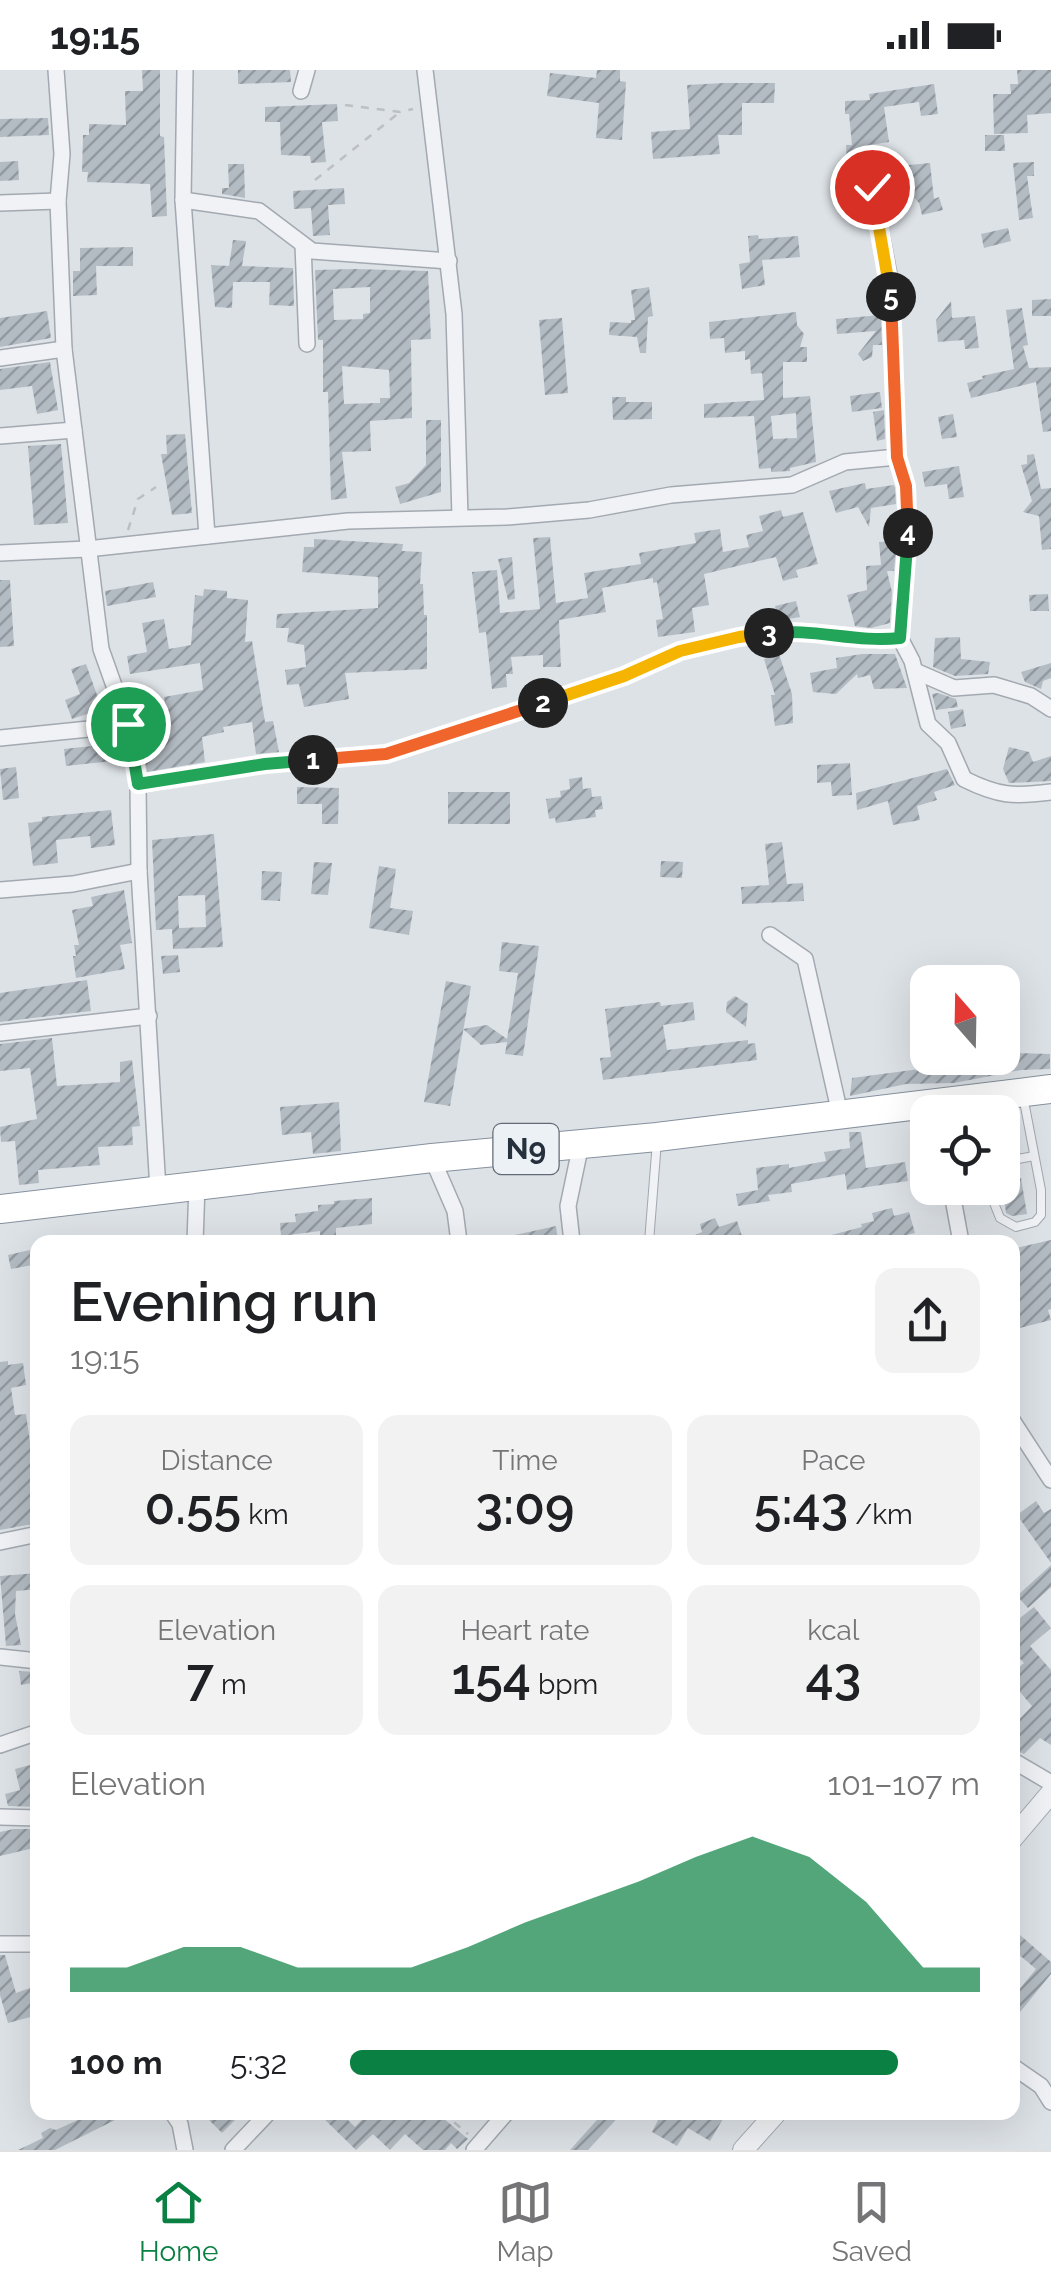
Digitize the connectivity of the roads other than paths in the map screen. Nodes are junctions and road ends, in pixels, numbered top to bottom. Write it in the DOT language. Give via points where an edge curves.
graph roads {
  1 [pos="56,70"];
  2 [pos="185,70"];
  3 [pos="307,70"];
  4 [pos="425,70"];
  5 [pos="301,91"];
  6 [pos="872,187"];
  7 [pos="183,200"];
  8 [pos="58,202"];
  9 [pos="0,204"];
  10 [pos="303,245"];
  11 [pos="448,261"];
  12 [pos="307,344"];
  13 [pos="64,349"];
  14 [pos="0,358"];
  15 [pos="74,430"];
  16 [pos="0,436"];
  17 [pos="897,457"];
  18 [pos="460,517"];
  19 [pos="206,536"];
  20 [pos="88,549"];
  21 [pos="0,553"];
  22 [pos="900,638"];
  23 [pos="915,671"];
  24 [pos="1051,709"];
  25 [pos="128,724"];
  26 [pos="0,738"];
  27 [pos="138,784"];
  28 [pos="1051,792"];
  29 [pos="139,871"];
  30 [pos="0,890"];
  31 [pos="770,935"];
  32 [pos="149,1016"];
  33 [pos="0,1033"];
  34 [pos="1051,1089"];
  35 [pos="1022,1092"];
  36 [pos="1008,1095"];
  37 [pos="910,1110"];
  38 [pos="840,1114"];
  39 [pos="657,1137"];
  40 [pos="581,1144"];
  41 [pos="1034,1156"];
  42 [pos="432,1158"];
  43 [pos="1020,1159"];
  44 [pos="197,1185"];
  45 [pos="158,1190"];
  46 [pos="954,1205"];
  47 [pos="995,1205"];
  48 [pos="0,1209"];
  49 [pos="196,1235"];
  50 [pos="458,1235"];
  51 [pos="571,1235"];
  52 [pos="650,1235"];
  53 [pos="960,1235"];
  54 [pos="1020,1432"];
  55 [pos="1051,1480"];
  56 [pos="30,1536"];
  57 [pos="0,1542"];
  58 [pos="0,1657"];
  59 [pos="30,1660"];
  60 [pos="30,1735"];
  61 [pos="0,1745"];
  62 [pos="1020,1765"];
  63 [pos="1051,1783"];
  64 [pos="1051,1793"];
  65 [pos="0,1817"];
  66 [pos="30,1818"];
  67 [pos="1020,1829"];
  68 [pos="0,1944"];
  69 [pos="30,1944"];
  70 [pos="1020,2072"];
  71 [pos="1051,2102"];
  72 [pos="177,2120"];
  73 [pos="261,2120"];
  74 [pos="500,2120"];
  75 [pos="770,2120"];
  76 [pos="476,2147"];
  77 [pos="184,2150"];
  78 [pos="233,2150"];
  79 [pos="742,2150"];
  1 -- 8 [label="street"];
  2 -- 7 [label="street"];
  3 -- 5 [label="street"];
  4 -- 11 [label="street"];
  6 -- 17 [label="street" via="891,285"];
  7 -- 10 [label="street" via="260,211"];
  7 -- 19 [label="street"];
  8 -- 9 [label="street"];
  8 -- 13 [label="street"];
  10 -- 11 [label="street"];
  10 -- 12 [label="street"];
  11 -- 18 [label="street"];
  13 -- 14 [label="street"];
  13 -- 15 [label="street"];
  15 -- 16 [label="street"];
  15 -- 20 [label="street"];
  17 -- 18 [label="street" via="845,462 792,484 589,510"];
  17 -- 22 [label="street" via="909,526"];
  18 -- 19 [label="street"];
  19 -- 20 [label="street"];
  20 -- 21 [label="street"];
  20 -- 25 [label="street" via="101,649"];
  22 -- 23 [label="street"];
  22 -- 27 [label="street" via="785,631 739,637 680,651 624,676 386,754"];
  23 -- 24 [label="street" via="954,688 994,684"];
  23 -- 28 [label="street" via="928,724 948,743 964,779 994,794"];
  25 -- 26 [label="street"];
  25 -- 27 [label="street"];
  27 -- 29 [label="street"];
  29 -- 30 [label="street"];
  29 -- 32 [label="street"];
  31 -- 38 [label="street" via="805,959"];
  32 -- 33 [label="street"];
  32 -- 45 [label="street"];
  34 -- 35 [label="highway, N9"];
  35 -- 36 [label="highway, N9"];
  35 -- 41 [label="lane"];
  37 -- 38 [label="highway, N9"];
  38 -- 39 [label="highway, N9"];
  39 -- 40 [label="highway, N9"];
  39 -- 52 [label="lane"];
  40 -- 42 [label="highway, N9"];
  40 -- 51 [label="street" via="568,1206"];
  41 -- 43 [label="lane"];
  41 -- 47 [label="lane" via="1040,1216 1016,1227 1000,1218"];
  42 -- 44 [label="highway, N9"];
  42 -- 50 [label="street"];
  44 -- 45 [label="highway, N9"];
  44 -- 49 [label="street"];
  45 -- 48 [label="highway, N9"];
  46 -- 53 [label="street"];
  54 -- 55 [label="street"];
  56 -- 57 [label="street"];
  58 -- 59 [label="street"];
  60 -- 61 [label="street"];
  62 -- 63 [label="street"];
  64 -- 67 [label="street"];
  65 -- 66 [label="street"];
  68 -- 69 [label="street"];
  70 -- 71 [label="street"];
  72 -- 77 [label="street"];
  73 -- 78 [label="street"];
  74 -- 76 [label="street"];
  75 -- 79 [label="street"];
}
